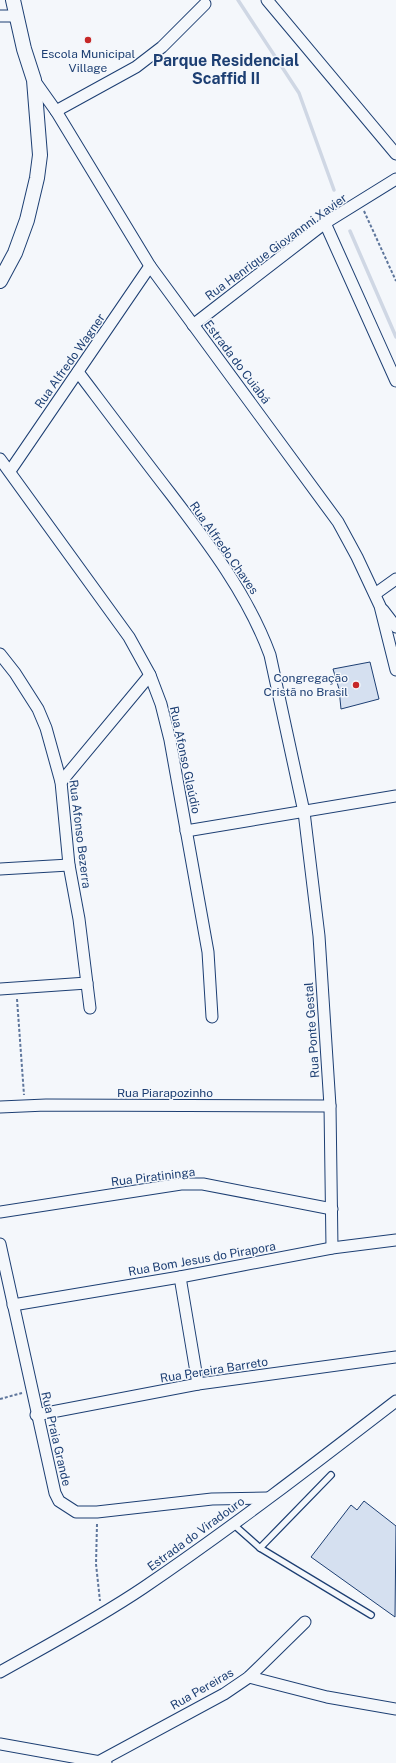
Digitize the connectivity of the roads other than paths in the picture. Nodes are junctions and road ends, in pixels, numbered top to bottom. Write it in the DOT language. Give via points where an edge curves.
graph roads {
  1 [pos="13,0"];
  2 [pos="267,0"];
  3 [pos="205,4"];
  4 [pos="0,16"];
  5 [pos="16,16"];
  6 [pos="34,80"];
  7 [pos="56,111"];
  8 [pos="396,154"];
  9 [pos="396,179"];
  10 [pos="325,224"];
  11 [pos="150,266"];
  12 [pos="0,281"];
  13 [pos="193,325"];
  14 [pos="78,372"];
  15 [pos="396,382"];
  16 [pos="0,458"];
  17 [pos="10,471"];
  18 [pos="396,579"];
  19 [pos="375,594"];
  20 [pos="380,606"];
  21 [pos="396,627"];
  22 [pos="0,654"];
  23 [pos="396,670"];
  24 [pos="150,675"];
  25 [pos="61,782"];
  26 [pos="396,796"];
  27 [pos="304,812"];
  28 [pos="186,831"];
  29 [pos="69,864"];
  30 [pos="0,868"];
  31 [pos="87,983"];
  32 [pos="0,989"];
  33 [pos="90,1008"];
  34 [pos="212,1016"];
  35 [pos="330,1106"];
  36 [pos="0,1107"];
  37 [pos="332,1209"];
  38 [pos="0,1212"];
  39 [pos="396,1240"];
  40 [pos="0,1244"];
  41 [pos="332,1248"];
  42 [pos="180,1277"];
  43 [pos="14,1305"];
  44 [pos="396,1357"];
  45 [pos="198,1384"];
  46 [pos="396,1401"];
  47 [pos="36,1415"];
  48 [pos="331,1475"];
  49 [pos="267,1498"];
  50 [pos="233,1524"];
  51 [pos="260,1548"];
  52 [pos="371,1615"];
  53 [pos="305,1622"];
  54 [pos="0,1672"];
  55 [pos="249,1677"];
  56 [pos="396,1709"];
  57 [pos="0,1744"];
  58 [pos="80,1760"];
  59 [pos="104,1762"];
  1 -- 5 [label="street"];
  2 -- 8 [label="street"];
  3 -- 7 [label="street" via="162,47 136,67"];
  4 -- 5 [label="street"];
  5 -- 6 [label="street"];
  6 -- 7 [label="street, Estrada do Cuiabá"];
  6 -- 12 [label="street" via="40,155 37,178 27,220 15,253"];
  7 -- 11 [label="street, Estrada do Cuiabá"];
  9 -- 10 [label="street, Rua Henrique Giovannni Xavier"];
  10 -- 13 [label="street, Rua Henrique Giovannni Xavier"];
  10 -- 15 [label="street"];
  11 -- 13 [label="street, Estrada do Cuiabá"];
  11 -- 14 [label="street, Rua Alfredo Wagner"];
  13 -- 19 [label="street, Estrada do Cuiabá" via="338,522"];
  14 -- 17 [label="street, Rua Alfredo Wagner"];
  14 -- 27 [label="street, Rua Alfredo Chaves" via="185,513 234,581 250,608 270,655"];
  16 -- 17 [label="street, Rua Afonso Glaúdio"];
  17 -- 24 [label="street, Rua Afonso Glaúdio" via="128,637"];
  18 -- 19 [label="street"];
  19 -- 20 [label="street, Estrada do Cuiabá"];
  20 -- 21 [label="street"];
  20 -- 23 [label="street, Estrada do Cuiabá"];
  22 -- 25 [label="street, Rua Afonso Bezerra" via="38,709"];
  24 -- 25 [label="street"];
  24 -- 28 [label="street, Rua Afonso Glaúdio" via="170,740"];
  25 -- 29 [label="street, Rua Afonso Bezerra"];
  26 -- 27 [label="street"];
  27 -- 28 [label="street"];
  27 -- 35 [label="street, Rua Ponte Gestal" via="319,936"];
  28 -- 34 [label="street, Rua Afonso Glaúdio" via="208,952"];
  29 -- 30 [label="street"];
  29 -- 31 [label="street, Rua Afonso Bezerra"];
  31 -- 32 [label="street"];
  31 -- 33 [label="street, Rua Afonso Bezerra"];
  35 -- 36 [label="street, Rua Piarapozinho"];
  35 -- 37 [label="street, Rua Ponte Gestal"];
  37 -- 38 [label="street, Rua Piratininga" via="203,1184 188,1184"];
  37 -- 41 [label="street, Rua Ponte Gestal"];
  39 -- 41 [label="street, Rua Bom Jesus do Pirapora"];
  40 -- 43 [label="street, Rua Praia Grande"];
  41 -- 42 [label="street, Rua Bom Jesus do Pirapora"];
  42 -- 43 [label="street, Rua Bom Jesus do Pirapora"];
  42 -- 45 [label="street"];
  43 -- 47 [label="street, Rua Praia Grande"];
  44 -- 45 [label="street, Rua Pereira Barreto"];
  45 -- 47 [label="street, Rua Pereira Barreto"];
  46 -- 49 [label="street, Estrada do Viradouro"];
  47 -- 49 [label="street, Rua Praia Grande" via="55,1492 59,1501 76,1512 212,1499"];
  48 -- 51 [label="lane"];
  49 -- 50 [label="street, Estrada do Viradouro"];
  50 -- 51 [label="lane"];
  50 -- 54 [label="street, Estrada do Viradouro" via="143,1588"];
  51 -- 52 [label="lane"];
  53 -- 55 [label="street, Rua Pereiras"];
  55 -- 56 [label="street" via="327,1697"];
  55 -- 59 [label="street, Rua Pereiras" via="224,1694"];
  57 -- 58 [label="street"];
  58 -- 59 [label="street"];
}
